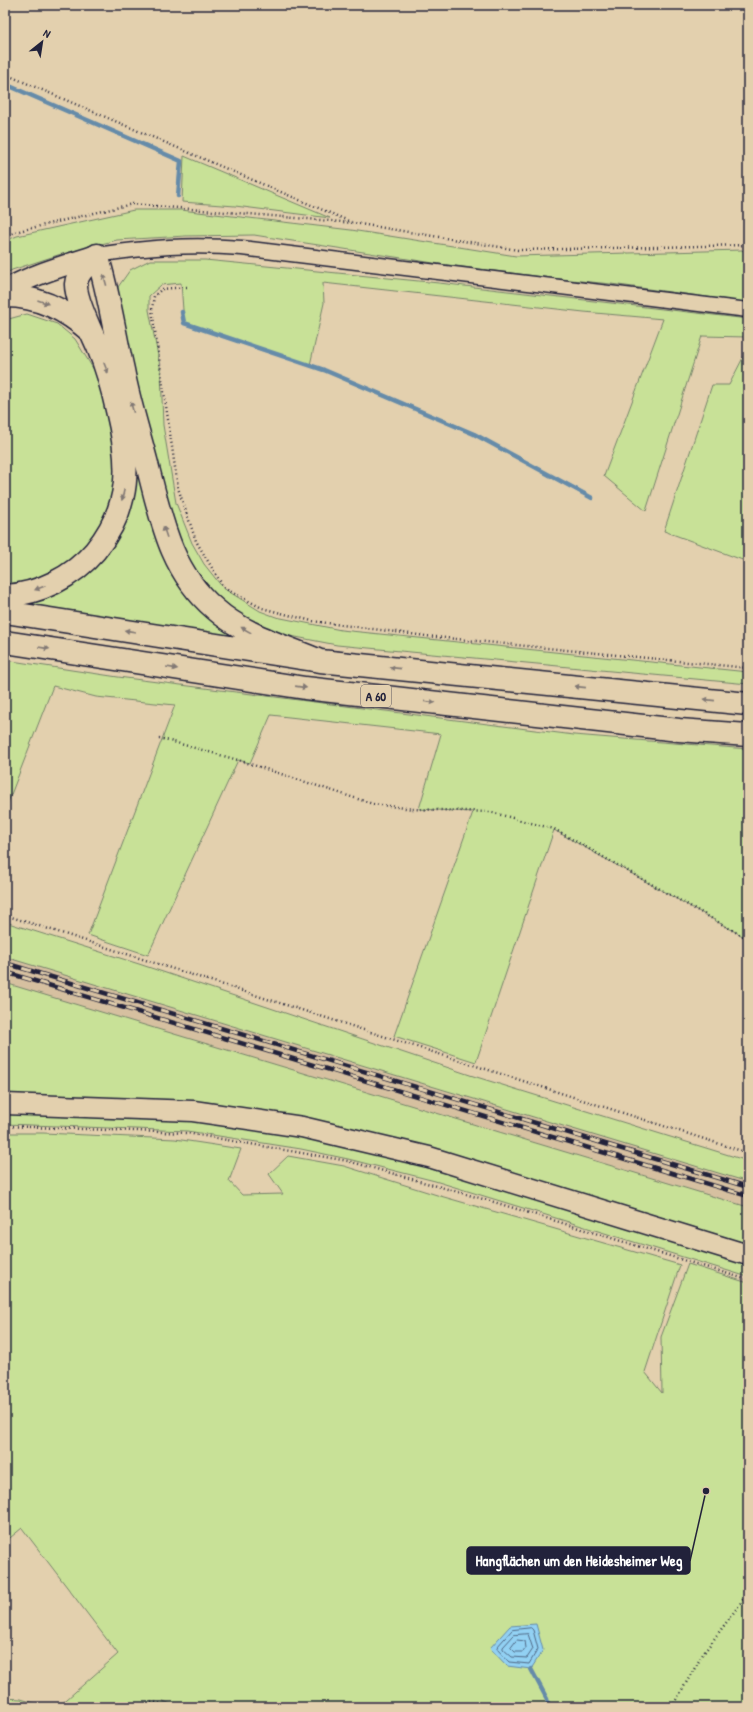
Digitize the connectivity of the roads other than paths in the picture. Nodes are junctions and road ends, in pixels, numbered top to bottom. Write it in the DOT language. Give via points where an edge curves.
graph roads {
  1 [pos="97,255"];
  2 [pos="5,290"];
  3 [pos="5,296"];
  4 [pos="748,310"];
  5 [pos="91,332"];
  6 [pos="5,596"];
  7 [pos="5,612"];
  8 [pos="5,642"];
  9 [pos="320,661"];
  10 [pos="748,704"];
  11 [pos="748,735"];
  12 [pos="5,1104"];
  13 [pos="748,1255"];
  1 -- 2 [label="main road" via="50,270"];
  1 -- 4 [label="street" via="170,246 242,248"];
  1 -- 5 [label="highway" via="85,267 76,284"];
  9 -- 1 [label="highway, one-way" via="251,633 231,622 201,597 175,559 164,530 123,372 107,288"];
  3 -- 5 [label="highway, one-way" via="35,300 56,307 75,318"];
  5 -- 6 [label="highway, one-way" via="108,372 124,438 127,459 122,499 104,538 77,568 39,589"];
  9 -- 7 [label="highway, A 60, one-way"];
  8 -- 11 [label="highway, A 60, one-way" via="305,688 672,729"];
  10 -- 9 [label="highway, A 60, one-way"];
  12 -- 13 [label="main road" via="193,1111 302,1127 429,1158"];
}
